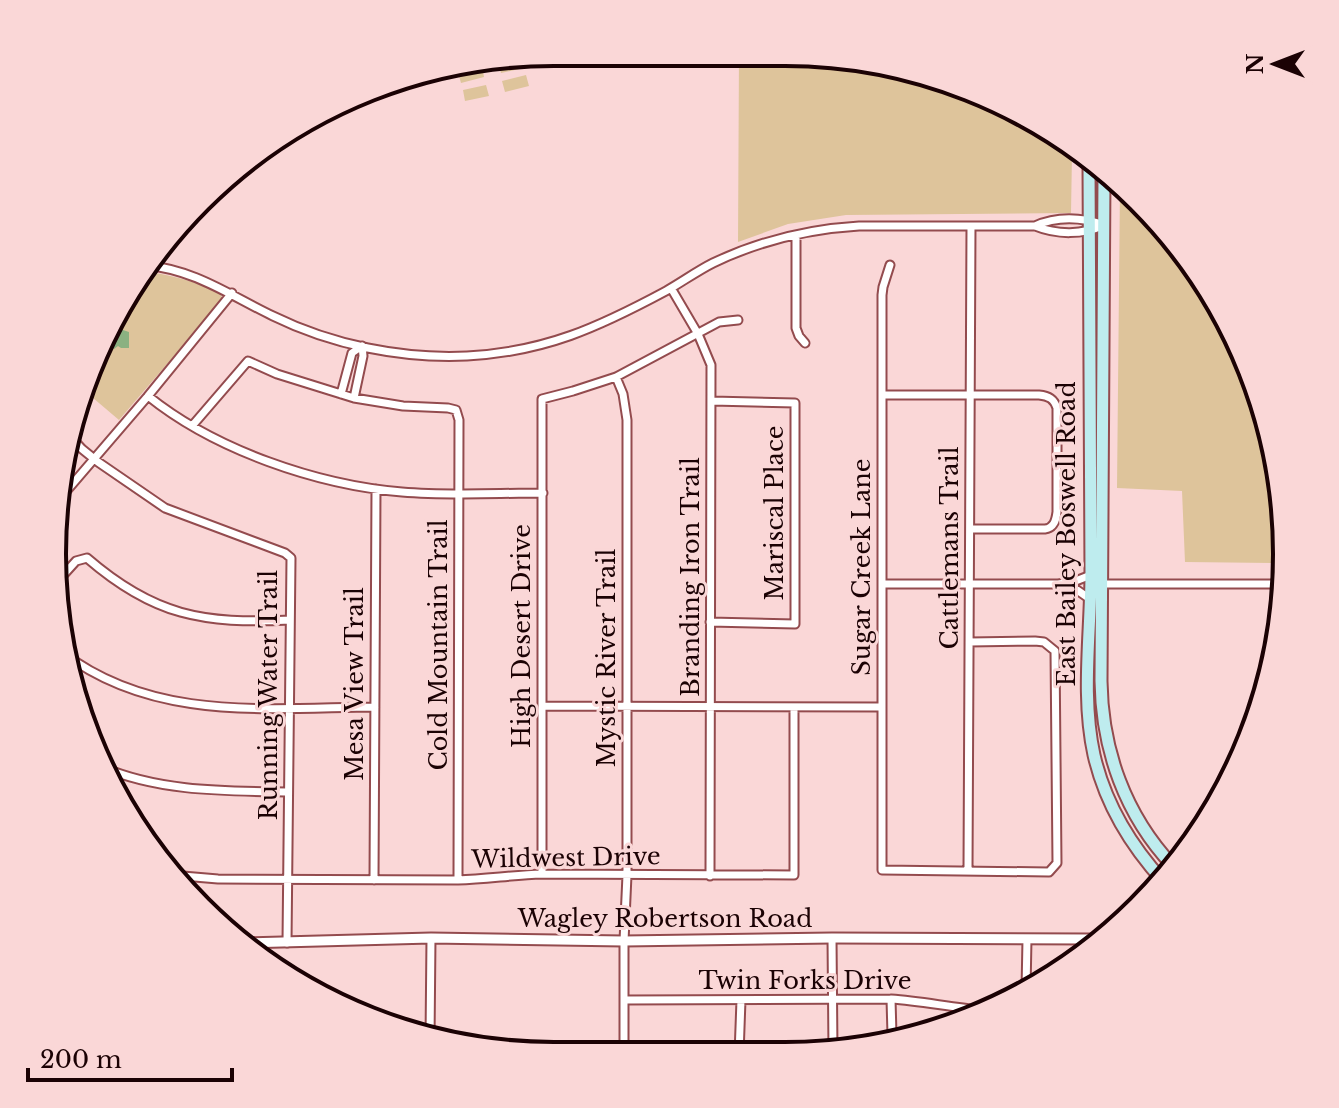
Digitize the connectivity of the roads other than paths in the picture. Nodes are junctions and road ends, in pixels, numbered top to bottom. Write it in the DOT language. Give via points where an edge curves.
graph roads {
  1 [pos="1089,173"];
  2 [pos="1104,185"];
  3 [pos="1104,225"];
  4 [pos="971,226"];
  5 [pos="1035,226"];
  6 [pos="1089,226"];
  7 [pos="796,235"];
  8 [pos="890,265"];
  9 [pos="160,267"];
  10 [pos="671,288"];
  11 [pos="232,293"];
  12 [pos="738,320"];
  13 [pos="698,334"];
  14 [pos="805,343"];
  15 [pos="362,346"];
  16 [pos="616,377"];
  17 [pos="341,394"];
  18 [pos="883,395"];
  19 [pos="148,396"];
  20 [pos="971,396"];
  21 [pos="354,398"];
  22 [pos="712,401"];
  23 [pos="192,426"];
  24 [pos="79,444"];
  25 [pos="94,459"];
  26 [pos="71,486"];
  27 [pos="376,489"];
  28 [pos="459,493"];
  29 [pos="543,493"];
  30 [pos="970,529"];
  31 [pos="67,571"];
  32 [pos="1094,581"];
  33 [pos="882,584"];
  34 [pos="970,584"];
  35 [pos="1058,584"];
  36 [pos="1272,584"];
  37 [pos="1090,599"];
  38 [pos="290,620"];
  39 [pos="710,622"];
  40 [pos="969,642"];
  41 [pos="79,663"];
  42 [pos="542,706"];
  43 [pos="627,706"];
  44 [pos="375,707"];
  45 [pos="711,707"];
  46 [pos="882,707"];
  47 [pos="289,708"];
  48 [pos="794,708"];
  49 [pos="118,773"];
  50 [pos="288,792"];
  51 [pos="1166,858"];
  52 [pos="968,871"];
  53 [pos="1155,872"];
  54 [pos="542,874"];
  55 [pos="627,875"];
  56 [pos="187,876"];
  57 [pos="710,876"];
  58 [pos="288,879"];
  59 [pos="374,880"];
  60 [pos="458,880"];
  61 [pos="431,938"];
  62 [pos="832,938"];
  63 [pos="1027,939"];
  64 [pos="1084,939"];
  65 [pos="624,941"];
  66 [pos="260,943"];
  67 [pos="287,943"];
  68 [pos="1026,978"];
  69 [pos="833,999"];
  70 [pos="891,999"];
  71 [pos="625,1000"];
  72 [pos="741,1000"];
  73 [pos="962,1009"];
  74 [pos="430,1026"];
  75 [pos="892,1030"];
  76 [pos="833,1040"];
  77 [pos="624,1042"];
  78 [pos="739,1042"];
  1 -- 6 [label="main road, East Bailey Boswell Road"];
  2 -- 3 [label="main road, East Bailey Boswell Road"];
  3 -- 6 [label="street"];
  3 -- 32 [label="main road, East Bailey Boswell Road"];
  4 -- 5 [label="street"];
  4 -- 7 [label="street" via="859,226"];
  4 -- 20 [label="street, Cattlemans Trail"];
  5 -- 6 [label="street" via="1049,220"];
  5 -- 6 [label="street" via="1049,232"];
  6 -- 32 [label="main road, East Bailey Boswell Road"];
  7 -- 10 [label="street" via="721,259"];
  7 -- 14 [label="street" via="796,328"];
  8 -- 18 [label="street, Sugar Creek Lane" via="882,295"];
  9 -- 11 [label="street"];
  10 -- 13 [label="street, Branding Iron Trail"];
  10 -- 15 [label="street" via="593,328 522,350 439,356"];
  11 -- 15 [label="street" via="289,323"];
  11 -- 19 [label="street"];
  12 -- 13 [label="street" via="719,322"];
  13 -- 16 [label="street"];
  13 -- 22 [label="street, Branding Iron Trail" via="711,365"];
  15 -- 17 [label="street" via="352,353"];
  15 -- 21 [label="street"];
  16 -- 29 [label="street, High Desert Drive" via="542,399"];
  16 -- 43 [label="street, Mystic River Trail" via="627,420"];
  17 -- 21 [label="street"];
  17 -- 23 [label="street" via="248,361"];
  18 -- 20 [label="street"];
  18 -- 33 [label="street, Sugar Creek Lane"];
  19 -- 23 [label="street"];
  19 -- 25 [label="street"];
  20 -- 30 [label="street, Cattlemans Trail"];
  20 -- 30 [label="street" via="1051,398 1057,408 1057,512 1054,525 1045,529"];
  21 -- 28 [label="street, Cold Mountain Trail" via="456,410"];
  22 -- 39 [label="street, Branding Iron Trail"];
  22 -- 39 [label="street, Mariscal Place" via="795,403 795,624"];
  23 -- 27 [label="street" via="277,463"];
  24 -- 25 [label="street, Running Water Trail"];
  25 -- 26 [label="street"];
  25 -- 38 [label="street, Running Water Trail" via="165,508 285,553 291,558"];
  27 -- 28 [label="street"];
  27 -- 44 [label="street, Mesa View Trail"];
  28 -- 29 [label="street"];
  28 -- 60 [label="street, Cold Mountain Trail"];
  29 -- 42 [label="street, High Desert Drive"];
  30 -- 34 [label="street, Cattlemans Trail"];
  31 -- 38 [label="street" via="87,558 135,594 177,612 249,622"];
  32 -- 35 [label="street"];
  32 -- 36 [label="street"];
  32 -- 37 [label="main road, East Bailey Boswell Road"];
  32 -- 51 [label="main road, East Bailey Boswell Road" via="1108,746 1129,803"];
  33 -- 34 [label="street"];
  33 -- 46 [label="street, Sugar Creek Lane"];
  34 -- 35 [label="street"];
  34 -- 40 [label="street, Cattlemans Trail"];
  35 -- 37 [label="street"];
  37 -- 53 [label="main road, East Bailey Boswell Road" via="1088,707 1098,769 1128,835"];
  38 -- 47 [label="street, Running Water Trail"];
  39 -- 45 [label="street, Branding Iron Trail"];
  40 -- 52 [label="street, Cattlemans Trail"];
  40 -- 52 [label="street" via="1035,641 1055,651 1057,863 1049,872"];
  41 -- 47 [label="street" via="121,685 180,703"];
  42 -- 43 [label="street"];
  42 -- 54 [label="street, High Desert Drive"];
  43 -- 45 [label="street"];
  43 -- 55 [label="street, Mystic River Trail"];
  44 -- 47 [label="street"];
  44 -- 59 [label="street, Mesa View Trail"];
  45 -- 48 [label="street"];
  45 -- 57 [label="street, Branding Iron Trail"];
  46 -- 48 [label="street"];
  46 -- 52 [label="street, Sugar Creek Lane" via="882,870"];
  47 -- 50 [label="street, Running Water Trail"];
  48 -- 57 [label="street, Wildwest Drive" via="794,875"];
  49 -- 50 [label="street" via="188,788"];
  50 -- 58 [label="street, Running Water Trail"];
  54 -- 55 [label="street, Wildwest Drive"];
  54 -- 60 [label="street, Wildwest Drive"];
  55 -- 57 [label="street, Wildwest Drive"];
  55 -- 65 [label="street, Mystic River Trail"];
  56 -- 58 [label="street, Wildwest Drive"];
  58 -- 59 [label="street, Wildwest Drive"];
  58 -- 67 [label="street, Running Water Trail"];
  59 -- 60 [label="street, Wildwest Drive"];
  61 -- 65 [label="street, Wagley Robertson Road"];
  61 -- 67 [label="street, Wagley Robertson Road"];
  61 -- 74 [label="street"];
  62 -- 63 [label="street, Wagley Robertson Road"];
  62 -- 65 [label="street, Wagley Robertson Road"];
  62 -- 69 [label="street"];
  63 -- 64 [label="street, Wagley Robertson Road"];
  63 -- 68 [label="street"];
  65 -- 71 [label="street, Mystic River Trail"];
  66 -- 67 [label="street, Wagley Robertson Road"];
  69 -- 70 [label="street, Twin Forks Drive"];
  69 -- 72 [label="street, Twin Forks Drive"];
  69 -- 76 [label="street"];
  70 -- 73 [label="street, Twin Forks Drive"];
  70 -- 75 [label="street"];
  71 -- 72 [label="street, Twin Forks Drive"];
  71 -- 77 [label="street, Mystic River Trail"];
  72 -- 78 [label="street"];
}
